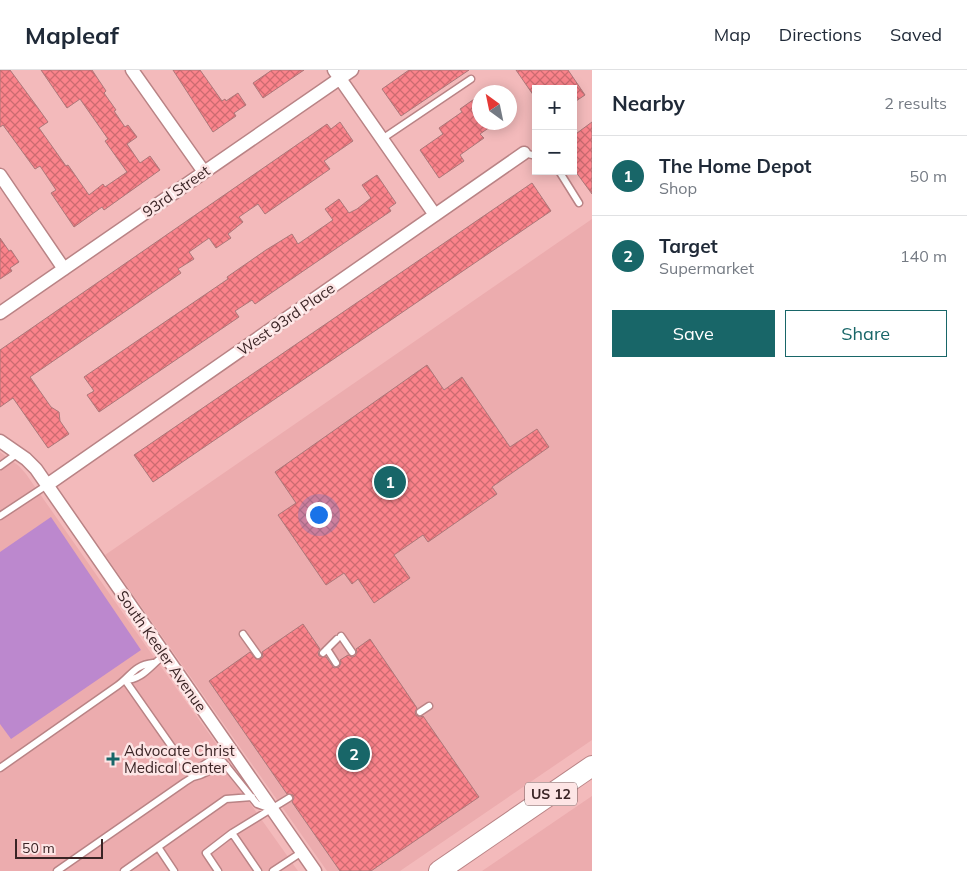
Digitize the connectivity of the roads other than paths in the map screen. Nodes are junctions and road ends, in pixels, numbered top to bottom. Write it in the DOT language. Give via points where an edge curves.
graph roads {
  1 [pos="132,70"];
  2 [pos="352,70"];
  3 [pos="337,74"];
  4 [pos="471,79"];
  5 [pos="382,139"];
  6 [pos="530,154"];
  7 [pos="204,172"];
  8 [pos="0,175"];
  9 [pos="562,175"];
  10 [pos="580,203"];
  11 [pos="435,215"];
  12 [pos="64,269"];
  13 [pos="0,313"];
  14 [pos="0,440"];
  15 [pos="18,453"];
  16 [pos="0,466"];
  17 [pos="47,484"];
  18 [pos="0,516"];
  19 [pos="243,634"];
  20 [pos="352,652"];
  21 [pos="165,655"];
  22 [pos="258,655"];
  23 [pos="336,663"];
  24 [pos="125,680"];
  25 [pos="429,706"];
  26 [pos="420,712"];
  27 [pos="592,766"];
  28 [pos="0,768"];
  29 [pos="193,777"];
  30 [pos="252,797"];
  31 [pos="289,798"];
  32 [pos="272,809"];
  33 [pos="232,834"];
  34 [pos="158,847"];
  35 [pos="302,852"];
  36 [pos="57,871"];
  37 [pos="124,871"];
  38 [pos="174,871"];
  39 [pos="218,871"];
  40 [pos="258,871"];
  41 [pos="274,871"];
  42 [pos="315,871"];
  43 [pos="439,871"];
  1 -- 7 [label="street"];
  2 -- 3 [label="street, 93rd Street"];
  3 -- 5 [label="street"];
  3 -- 7 [label="street, 93rd Street"];
  4 -- 5 [label="lane"];
  5 -- 11 [label="street"];
  6 -- 11 [label="street, West 93rd Place"];
  7 -- 12 [label="street, 93rd Street"];
  8 -- 12 [label="street"];
  9 -- 10 [label="lane"];
  11 -- 17 [label="street, West 93rd Place"];
  12 -- 13 [label="street, 93rd Street"];
  14 -- 15 [label="street, South Keeler Avenue"];
  15 -- 16 [label="lane"];
  15 -- 17 [label="street, South Keeler Avenue"];
  17 -- 18 [label="lane"];
  17 -- 21 [label="street, South Keeler Avenue"];
  19 -- 22 [label="lane"];
  20 -- 23 [label="lane" via="339,637 325,651"];
  21 -- 24 [label="lane" via="134,680"];
  21 -- 32 [label="street, South Keeler Avenue"];
  24 -- 28 [label="lane"];
  24 -- 29 [label="lane"];
  25 -- 26 [label="lane"];
  27 -- 43 [label="main road, US 12"];
  29 -- 30 [label="lane" via="201,776 223,762"];
  29 -- 36 [label="lane"];
  30 -- 32 [label="lane" via="257,804"];
  30 -- 34 [label="lane" via="226,799"];
  31 -- 32 [label="lane"];
  32 -- 33 [label="lane"];
  32 -- 35 [label="street, South Keeler Avenue"];
  33 -- 39 [label="lane" via="206,853"];
  33 -- 40 [label="lane"];
  34 -- 37 [label="lane"];
  34 -- 38 [label="lane"];
  35 -- 41 [label="lane"];
  35 -- 42 [label="street, South Keeler Avenue"];
}
